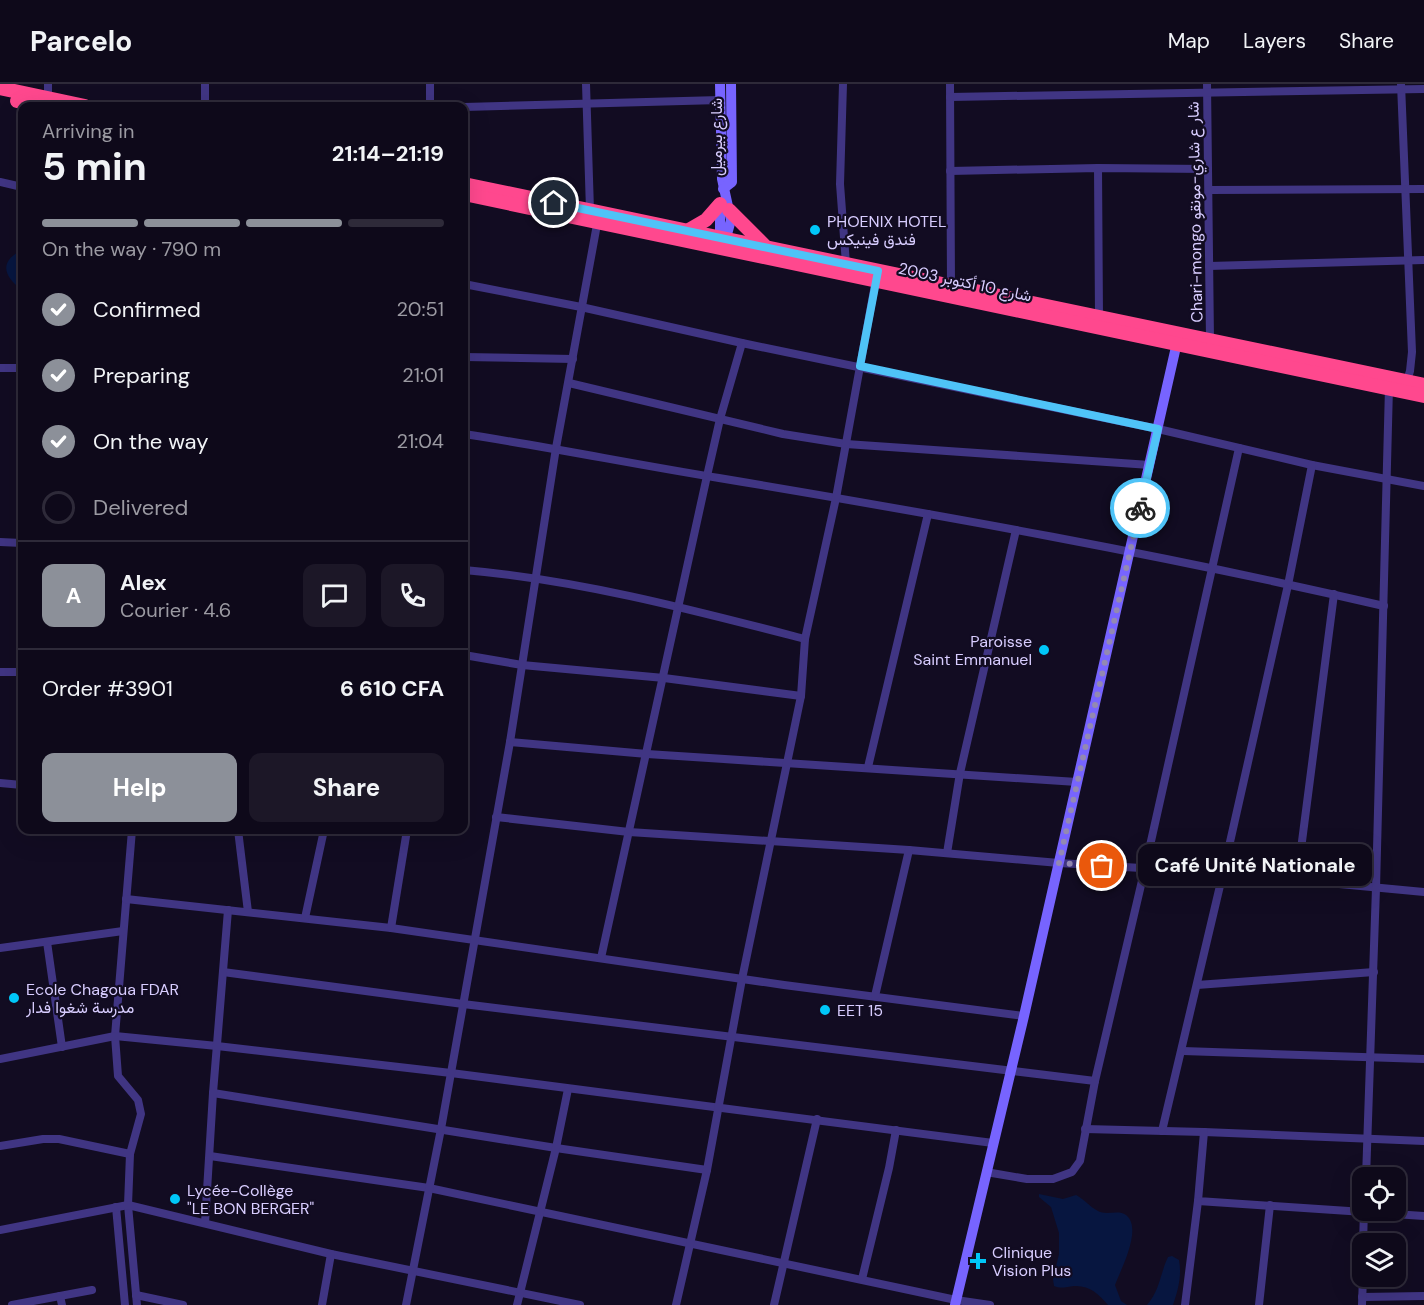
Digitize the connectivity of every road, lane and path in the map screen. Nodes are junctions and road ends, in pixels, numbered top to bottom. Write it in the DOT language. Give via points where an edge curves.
graph roads {
  1 [pos="48,84"];
  2 [pos="205,84"];
  3 [pos="430,84"];
  4 [pos="585,84"];
  5 [pos="720,84"];
  6 [pos="731,84"];
  7 [pos="843,84"];
  8 [pos="950,84"];
  9 [pos="1207,84"];
  10 [pos="1402,87"];
  11 [pos="0,88"];
  12 [pos="1303,88"];
  13 [pos="1424,89"];
  14 [pos="1208,93"];
  15 [pos="950,97"];
  16 [pos="0,98"];
  17 [pos="720,100"];
  18 [pos="26,102"];
  19 [pos="34,102"];
  20 [pos="40,102"];
  21 [pos="205,102"];
  22 [pos="430,102"];
  23 [pos="586,104"];
  24 [pos="468,107"];
  25 [pos="1098,168"];
  26 [pos="1208,169"];
  27 [pos="950,171"];
  28 [pos="0,182"];
  29 [pos="18,186"];
  30 [pos="723,189"];
  31 [pos="1404,189"];
  32 [pos="1424,189"];
  33 [pos="1209,190"];
  34 [pos="468,192"];
  35 [pos="724,207"];
  36 [pos="596,215"];
  37 [pos="687,231"];
  38 [pos="722,243"];
  39 [pos="765,246"];
  40 [pos="1408,260"];
  41 [pos="1424,260"];
  42 [pos="846,264"];
  43 [pos="1209,266"];
  44 [pos="877,276"];
  45 [pos="468,285"];
  46 [pos="951,286"];
  47 [pos="581,307"];
  48 [pos="1099,317"];
  49 [pos="1177,338"];
  50 [pos="1210,340"];
  51 [pos="742,343"];
  52 [pos="468,357"];
  53 [pos="573,359"];
  54 [pos="860,366"];
  55 [pos="0,368"];
  56 [pos="18,368"];
  57 [pos="568,383"];
  58 [pos="1397,385"];
  59 [pos="1424,385"];
  60 [pos="1424,396"];
  61 [pos="720,420"];
  62 [pos="1158,429"];
  63 [pos="468,435"];
  64 [pos="846,444"];
  65 [pos="556,448"];
  66 [pos="1239,448"];
  67 [pos="1150,465"];
  68 [pos="1312,465"];
  69 [pos="707,476"];
  70 [pos="1387,478"];
  71 [pos="1424,486"];
  72 [pos="836,498"];
  73 [pos="928,514"];
  74 [pos="1016,530"];
  75 [pos="0,542"];
  76 [pos="18,543"];
  77 [pos="1130,551"];
  78 [pos="1212,569"];
  79 [pos="468,570"];
  80 [pos="535,577"];
  81 [pos="1288,585"];
  82 [pos="1334,594"];
  83 [pos="1384,606"];
  84 [pos="679,607"];
  85 [pos="805,639"];
  86 [pos="468,656"];
  87 [pos="522,665"];
  88 [pos="0,672"];
  89 [pos="18,672"];
  90 [pos="664,678"];
  91 [pos="801,696"];
  92 [pos="510,742"];
  93 [pos="647,754"];
  94 [pos="787,762"];
  95 [pos="868,767"];
  96 [pos="960,773"];
  97 [pos="1077,782"];
  98 [pos="0,783"];
  99 [pos="18,785"];
  100 [pos="496,817"];
  101 [pos="629,832"];
  102 [pos="132,834"];
  103 [pos="238,834"];
  104 [pos="323,834"];
  105 [pos="406,834"];
  106 [pos="770,840"];
  107 [pos="909,850"];
  108 [pos="947,853"];
  109 [pos="1059,863"];
  110 [pos="1145,868"];
  111 [pos="1223,873"];
  112 [pos="1297,880"];
  113 [pos="1376,888"];
  114 [pos="1424,892"];
  115 [pos="126,899"];
  116 [pos="228,910"];
  117 [pos="248,912"];
  118 [pos="305,918"];
  119 [pos="391,928"];
  120 [pos="123,931"];
  121 [pos="475,940"];
  122 [pos="47,942"];
  123 [pos="0,948"];
  124 [pos="601,958"];
  125 [pos="223,972"];
  126 [pos="1374,972"];
  127 [pos="742,979"];
  128 [pos="1197,985"];
  129 [pos="874,996"];
  130 [pos="463,1004"];
  131 [pos="1024,1016"];
  132 [pos="115,1036"];
  133 [pos="731,1036"];
  134 [pos="216,1046"];
  135 [pos="62,1047"];
  136 [pos="1183,1051"];
  137 [pos="1371,1057"];
  138 [pos="0,1059"];
  139 [pos="1424,1059"];
  140 [pos="1011,1071"];
  141 [pos="451,1073"];
  142 [pos="1095,1081"];
  143 [pos="568,1089"];
  144 [pos="213,1094"];
  145 [pos="718,1107"];
  146 [pos="817,1119"];
  147 [pos="441,1129"];
  148 [pos="1085,1129"];
  149 [pos="896,1130"];
  150 [pos="1162,1131"];
  151 [pos="1204,1132"];
  152 [pos="1368,1139"];
  153 [pos="1424,1141"];
  154 [pos="993,1143"];
  155 [pos="0,1146"];
  156 [pos="556,1148"];
  157 [pos="129,1154"];
  158 [pos="210,1156"];
  159 [pos="1367,1167"];
  160 [pos="707,1170"];
  161 [pos="986,1172"];
  162 [pos="429,1188"];
  163 [pos="1198,1201"];
  164 [pos="128,1205"];
  165 [pos="1270,1205"];
  166 [pos="116,1207"];
  167 [pos="1352,1210"];
  168 [pos="539,1212"];
  169 [pos="1406,1214"];
  170 [pos="1424,1216"];
  171 [pos="205,1223"];
  172 [pos="0,1230"];
  173 [pos="690,1242"];
  174 [pos="331,1254"];
  175 [pos="783,1264"];
  176 [pos="414,1270"];
  177 [pos="862,1279"];
  178 [pos="92,1290"];
  179 [pos="520,1292"];
  180 [pos="136,1295"];
  181 [pos="60,1296"];
  182 [pos="1424,1296"];
  183 [pos="1362,1301"];
  184 [pos="956,1302"];
  185 [pos="12,1305"];
  186 [pos="62,1305"];
  187 [pos="125,1305"];
  188 [pos="137,1305"];
  189 [pos="183,1305"];
  190 [pos="322,1305"];
  191 [pos="406,1305"];
  192 [pos="517,1305"];
  193 [pos="580,1305"];
  194 [pos="676,1305"];
  195 [pos="774,1305"];
  196 [pos="990,1305"];
  197 [pos="1185,1305"];
  198 [pos="1259,1305"];
  1 -- 20 [label="street"];
  2 -- 21 [label="street"];
  3 -- 22 [label="street"];
  4 -- 23 [label="street"];
  5 -- 17 [label="street, شارع بيرميل"];
  6 -- 30 [label="street, شارع بيرميل" via="732,182"];
  7 -- 42 [label="street" via="840,184"];
  8 -- 15 [label="street"];
  9 -- 14 [label="street, Chari-mongo شار ع شاري-مونقو"];
  10 -- 12 [label="street"];
  10 -- 13 [label="street"];
  10 -- 31 [label="street"];
  11 -- 19 [label="highway"];
  12 -- 14 [label="street"];
  14 -- 15 [label="street"];
  14 -- 26 [label="street, Chari-mongo شار ع شاري-مونقو"];
  15 -- 27 [label="street"];
  16 -- 18 [label="highway"];
  17 -- 23 [label="street"];
  17 -- 30 [label="street, شارع بيرميل"];
  23 -- 24 [label="street"];
  23 -- 36 [label="street"];
  25 -- 26 [label="street"];
  25 -- 27 [label="street"];
  25 -- 48 [label="street"];
  26 -- 33 [label="street, Chari-mongo شار ع شاري-مونقو"];
  27 -- 46 [label="street"];
  28 -- 29 [label="street"];
  30 -- 35 [label="street"];
  31 -- 32 [label="street"];
  31 -- 33 [label="street"];
  31 -- 40 [label="street"];
  33 -- 43 [label="street, Chari-mongo شار ع شاري-مونقو"];
  34 -- 36 [label="highway, شارع 10 أكتوبر 2003"];
  35 -- 37 [label="highway"];
  35 -- 38 [label="street" via="731,225"];
  35 -- 39 [label="highway"];
  36 -- 37 [label="highway, شارع 10 أكتوبر 2003"];
  36 -- 38 [label="highway, شارع 10 أكتوبر 2003"];
  36 -- 47 [label="street"];
  37 -- 38 [label="highway, شارع 10 أكتوبر 2003"];
  38 -- 39 [label="highway, شارع 10 أكتوبر 2003"];
  38 -- 44 [label="highway, شارع 10 أكتوبر 2003"];
  39 -- 42 [label="highway, شارع 10 أكتوبر 2003"];
  40 -- 41 [label="street"];
  40 -- 43 [label="street"];
  40 -- 58 [label="street" via="1412,352"];
  42 -- 44 [label="highway, شارع 10 أكتوبر 2003"];
  43 -- 50 [label="street, Chari-mongo شار ع شاري-مونقو"];
  44 -- 46 [label="highway, شارع 10 أكتوبر 2003"];
  44 -- 49 [label="highway, شارع 10 أكتوبر 2003"];
  44 -- 54 [label="street"];
  45 -- 47 [label="street"];
  46 -- 48 [label="highway, شارع 10 أكتوبر 2003"];
  47 -- 51 [label="street"];
  47 -- 53 [label="street"];
  48 -- 49 [label="highway, شارع 10 أكتوبر 2003"];
  49 -- 50 [label="highway, شارع 10 أكتوبر 2003"];
  49 -- 58 [label="highway, شارع 10 أكتوبر 2003"];
  49 -- 62 [label="street"];
  50 -- 58 [label="highway, شارع 10 أكتوبر 2003"];
  51 -- 54 [label="street"];
  51 -- 61 [label="street"];
  52 -- 53 [label="street"];
  53 -- 57 [label="street"];
  54 -- 62 [label="street"];
  54 -- 64 [label="street"];
  55 -- 56 [label="street"];
  57 -- 61 [label="street"];
  57 -- 65 [label="street"];
  58 -- 59 [label="highway, شارع 10 أكتوبر 2003"];
  58 -- 60 [label="highway, شارع 10 أكتوبر 2003"];
  58 -- 70 [label="street"];
  61 -- 64 [label="street"];
  61 -- 69 [label="street"];
  62 -- 66 [label="street"];
  62 -- 67 [label="street"];
  63 -- 65 [label="street"];
  64 -- 67 [label="street"];
  64 -- 72 [label="street"];
  65 -- 69 [label="street"];
  65 -- 80 [label="street"];
  66 -- 68 [label="street"];
  66 -- 78 [label="street"];
  67 -- 77 [label="street"];
  68 -- 70 [label="street"];
  68 -- 81 [label="street"];
  69 -- 72 [label="street"];
  69 -- 84 [label="street"];
  70 -- 71 [label="street"];
  70 -- 83 [label="street"];
  72 -- 73 [label="street"];
  72 -- 85 [label="street"];
  73 -- 74 [label="street"];
  73 -- 95 [label="street"];
  74 -- 77 [label="street"];
  74 -- 96 [label="street"];
  75 -- 76 [label="street"];
  77 -- 78 [label="street"];
  77 -- 97 [label="street"];
  78 -- 81 [label="street"];
  78 -- 110 [label="street"];
  79 -- 80 [label="street"];
  80 -- 84 [label="street"];
  80 -- 87 [label="street"];
  81 -- 82 [label="street"];
  81 -- 111 [label="street"];
  82 -- 83 [label="street"];
  82 -- 112 [label="street"];
  83 -- 113 [label="street"];
  84 -- 85 [label="street"];
  84 -- 90 [label="street"];
  85 -- 91 [label="street"];
  86 -- 87 [label="street"];
  87 -- 90 [label="street"];
  87 -- 92 [label="street"];
  88 -- 89 [label="street"];
  90 -- 91 [label="street"];
  90 -- 93 [label="street"];
  91 -- 94 [label="street"];
  92 -- 93 [label="street"];
  92 -- 100 [label="street"];
  93 -- 94 [label="street"];
  93 -- 101 [label="street"];
  94 -- 95 [label="street"];
  94 -- 106 [label="street"];
  95 -- 96 [label="street"];
  96 -- 97 [label="street"];
  96 -- 108 [label="street"];
  97 -- 109 [label="street"];
  98 -- 99 [label="street"];
  100 -- 101 [label="street"];
  100 -- 121 [label="street"];
  101 -- 106 [label="street"];
  101 -- 124 [label="street"];
  102 -- 115 [label="street"];
  103 -- 117 [label="street"];
  104 -- 118 [label="street"];
  105 -- 119 [label="street"];
  106 -- 107 [label="street"];
  106 -- 127 [label="street"];
  107 -- 108 [label="street"];
  107 -- 129 [label="street"];
  108 -- 109 [label="street"];
  109 -- 110 [label="street"];
  109 -- 131 [label="street"];
  110 -- 111 [label="street"];
  110 -- 142 [label="street"];
  111 -- 112 [label="street"];
  111 -- 128 [label="street"];
  112 -- 113 [label="street"];
  113 -- 114 [label="street"];
  113 -- 126 [label="street"];
  115 -- 116 [label="street"];
  115 -- 120 [label="street"];
  116 -- 117 [label="street"];
  116 -- 125 [label="street"];
  117 -- 118 [label="street"];
  118 -- 119 [label="street"];
  119 -- 121 [label="street"];
  120 -- 122 [label="street"];
  120 -- 132 [label="street"];
  121 -- 124 [label="street"];
  121 -- 130 [label="street"];
  122 -- 123 [label="street"];
  122 -- 135 [label="street"];
  124 -- 127 [label="street"];
  125 -- 130 [label="street"];
  125 -- 134 [label="street"];
  126 -- 128 [label="street"];
  126 -- 137 [label="street"];
  127 -- 129 [label="street"];
  127 -- 133 [label="street"];
  128 -- 136 [label="street"];
  129 -- 131 [label="street"];
  130 -- 133 [label="street"];
  130 -- 141 [label="street"];
  131 -- 140 [label="street"];
  132 -- 134 [label="street"];
  132 -- 135 [label="street"];
  132 -- 157 [label="street" via="118,1076 140,1106 140,1123"];
  133 -- 140 [label="street"];
  133 -- 145 [label="street"];
  134 -- 141 [label="street"];
  134 -- 144 [label="street"];
  135 -- 138 [label="street"];
  136 -- 137 [label="street"];
  136 -- 150 [label="street"];
  137 -- 139 [label="street"];
  137 -- 152 [label="street"];
  140 -- 142 [label="street"];
  140 -- 154 [label="street"];
  141 -- 143 [label="street"];
  141 -- 147 [label="street"];
  142 -- 148 [label="street"];
  143 -- 145 [label="street"];
  143 -- 156 [label="street"];
  144 -- 147 [label="street"];
  144 -- 158 [label="street"];
  145 -- 146 [label="street"];
  145 -- 160 [label="street"];
  146 -- 149 [label="street"];
  146 -- 175 [label="street"];
  147 -- 156 [label="street"];
  147 -- 162 [label="street"];
  148 -- 150 [label="street"];
  148 -- 161 [label="street" via="1080,1161 1072,1172 1042,1180"];
  149 -- 154 [label="street"];
  149 -- 177 [label="street"];
  150 -- 151 [label="street"];
  151 -- 152 [label="street"];
  151 -- 163 [label="street"];
  152 -- 153 [label="street"];
  152 -- 159 [label="street"];
  154 -- 161 [label="street"];
  155 -- 157 [label="street" via="59,1139"];
  156 -- 160 [label="street"];
  156 -- 168 [label="street"];
  157 -- 164 [label="street"];
  158 -- 162 [label="street"];
  158 -- 171 [label="street"];
  160 -- 173 [label="street"];
  161 -- 184 [label="street"];
  162 -- 168 [label="street"];
  162 -- 176 [label="street"];
  163 -- 165 [label="street"];
  163 -- 197 [label="street"];
  164 -- 166 [label="street"];
  164 -- 171 [label="street"];
  164 -- 180 [label="street"];
  165 -- 167 [label="street"];
  165 -- 198 [label="street"];
  166 -- 172 [label="street"];
  166 -- 187 [label="street"];
  168 -- 173 [label="street"];
  168 -- 179 [label="street"];
  169 -- 170 [label="street"];
  171 -- 174 [label="street"];
  173 -- 175 [label="street"];
  173 -- 194 [label="street"];
  174 -- 176 [label="street"];
  174 -- 190 [label="street"];
  175 -- 177 [label="street"];
  175 -- 195 [label="street"];
  176 -- 179 [label="street"];
  176 -- 191 [label="street"];
  177 -- 184 [label="street"];
  178 -- 181 [label="street"];
  179 -- 192 [label="street"];
  179 -- 193 [label="street"];
  180 -- 188 [label="street"];
  180 -- 189 [label="street"];
  181 -- 185 [label="street"];
  181 -- 186 [label="street"];
  182 -- 183 [label="street"];
  184 -- 196 [label="street"];
}
